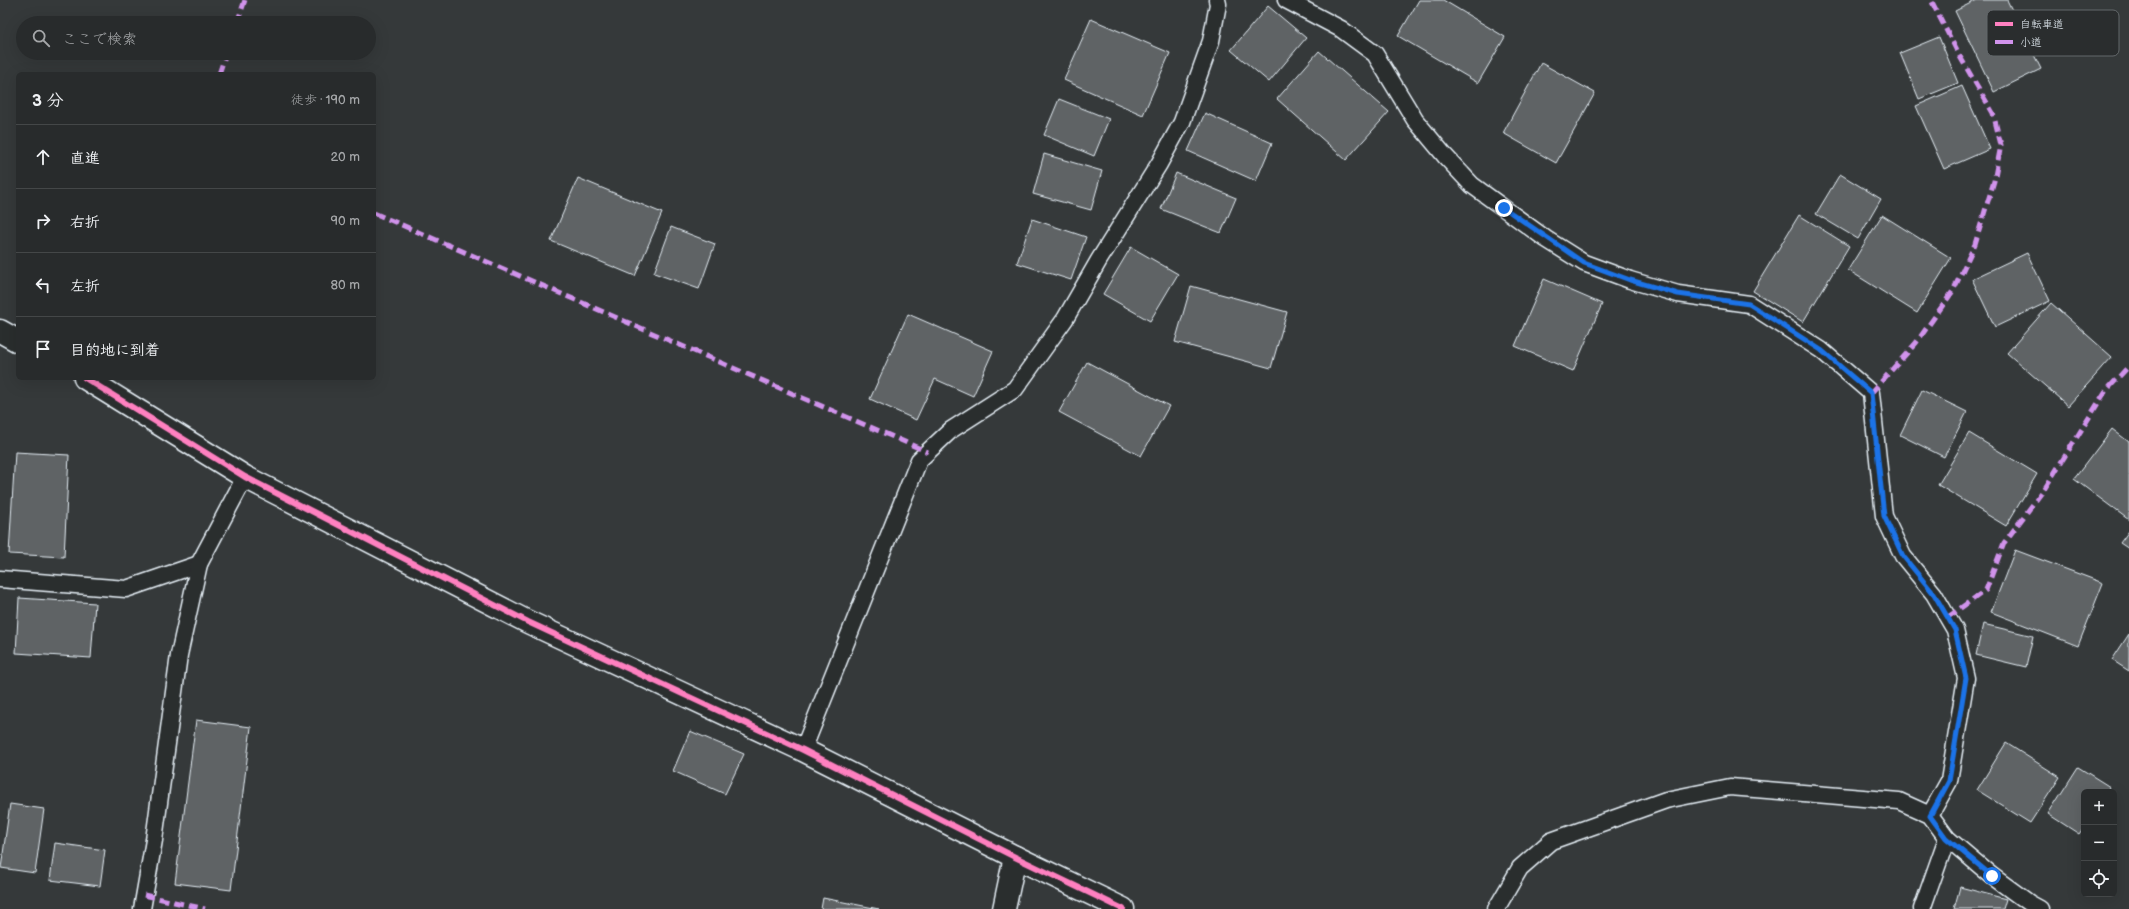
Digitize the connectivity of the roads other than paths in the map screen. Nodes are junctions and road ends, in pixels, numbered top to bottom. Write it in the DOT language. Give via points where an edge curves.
graph roads {
  1 [pos="1217,0"];
  2 [pos="1286,0"];
  3 [pos="0,331"];
  4 [pos="16,340"];
  5 [pos="88,380"];
  6 [pos="245,477"];
  7 [pos="199,564"];
  8 [pos="0,579"];
  9 [pos="803,750"];
  10 [pos="1930,816"];
  11 [pos="1946,838"];
  12 [pos="1015,857"];
  13 [pos="142,909"];
  14 [pos="1004,909"];
  15 [pos="1123,909"];
  16 [pos="1496,909"];
  17 [pos="1922,909"];
  18 [pos="2040,909"];
  1 -- 9 [label="lane" via="1211,41 1182,122 1065,319 1015,389 951,430 919,460"];
  2 -- 10 [label="lane" via="1341,29 1375,54 1414,120 1445,156 1472,185 1546,239 1584,263 1630,280 1678,294 1749,304 1821,350 1871,393 1884,516 1903,556 1934,594 1955,630 1966,678 1949,781"];
  3 -- 4 [label="street"];
  5 -- 6 [label="street"];
  6 -- 7 [label="lane"];
  6 -- 9 [label="street" via="528,622"];
  7 -- 8 [label="lane" via="126,588"];
  7 -- 13 [label="lane" via="179,655"];
  9 -- 12 [label="street"];
  10 -- 11 [label="lane"];
  10 -- 16 [label="lane" via="1899,801 1730,787 1666,800 1551,841 1520,868"];
  11 -- 17 [label="lane"];
  11 -- 18 [label="lane" via="1992,876"];
  12 -- 14 [label="street"];
  12 -- 15 [label="street"];
}
